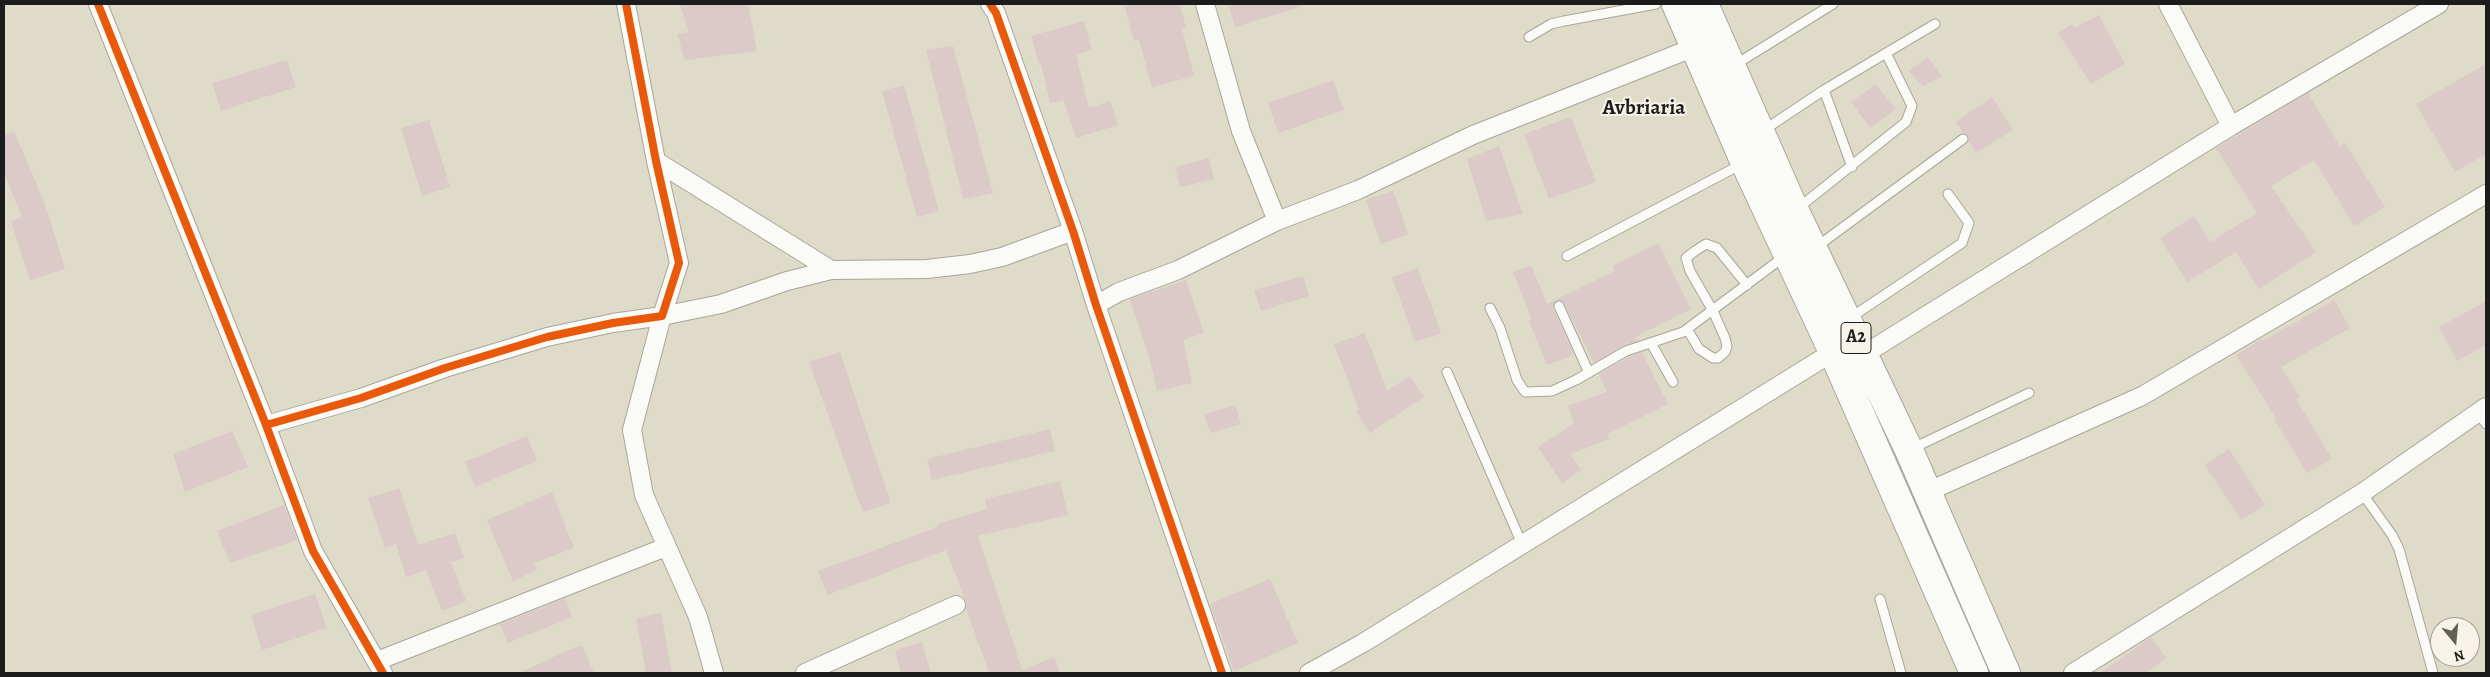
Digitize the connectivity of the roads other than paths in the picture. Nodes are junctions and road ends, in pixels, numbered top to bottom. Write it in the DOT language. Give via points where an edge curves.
graph roads {
  1 [pos="98,4"];
  2 [pos="626,4"];
  3 [pos="990,4"];
  4 [pos="1205,4"];
  5 [pos="1656,4"];
  6 [pos="1676,4"];
  7 [pos="1704,4"];
  8 [pos="1833,4"];
  9 [pos="2168,4"];
  10 [pos="2438,4"];
  11 [pos="1935,24"];
  12 [pos="1529,36"];
  13 [pos="1694,47"];
  14 [pos="1886,53"];
  15 [pos="1732,67"];
  16 [pos="1824,90"];
  17 [pos="2231,126"];
  18 [pos="1761,131"];
  19 [pos="1963,138"];
  20 [pos="656,161"];
  21 [pos="1745,163"];
  22 [pos="1852,167"];
  23 [pos="1948,194"];
  24 [pos="2486,194"];
  25 [pos="1795,211"];
  26 [pos="1277,221"];
  27 [pos="1073,231"];
  28 [pos="1814,248"];
  29 [pos="1787,255"];
  30 [pos="1567,256"];
  31 [pos="831,270"];
  32 [pos="1747,285"];
  33 [pos="1096,305"];
  34 [pos="1558,306"];
  35 [pos="1490,308"];
  36 [pos="1713,311"];
  37 [pos="662,316"];
  38 [pos="1848,319"];
  39 [pos="1687,329"];
  40 [pos="1651,343"];
  41 [pos="1833,352"];
  42 [pos="1863,354"];
  43 [pos="1447,372"];
  44 [pos="1589,373"];
  45 [pos="1673,382"];
  46 [pos="2029,393"];
  47 [pos="2484,415"];
  48 [pos="266,425"];
  49 [pos="1909,450"];
  50 [pos="1927,492"];
  51 [pos="2362,493"];
  52 [pos="1522,544"];
  53 [pos="666,547"];
  54 [pos="1880,599"];
  55 [pos="956,605"];
  56 [pos="380,667"];
  57 [pos="714,673"];
  58 [pos="805,673"];
  59 [pos="1222,673"];
  60 [pos="1309,673"];
  61 [pos="1901,673"];
  62 [pos="1974,673"];
  63 [pos="2006,673"];
  64 [pos="2073,673"];
  65 [pos="2433,673"];
  1 -- 48 [label="street"];
  2 -- 20 [label="street"];
  3 -- 27 [label="street" via="996,13"];
  4 -- 26 [label="street" via="1241,131"];
  5 -- 12 [label="lane" via="1550,24"];
  6 -- 13 [label="highway, A2"];
  7 -- 15 [label="highway, A2"];
  8 -- 15 [label="lane"];
  9 -- 17 [label="street"];
  10 -- 17 [label="street"];
  11 -- 14 [label="lane"];
  13 -- 21 [label="highway, A2"];
  13 -- 26 [label="street" via="1473,135 1358,190"];
  14 -- 16 [label="lane"];
  14 -- 22 [label="lane" via="1912,106 1906,122"];
  15 -- 18 [label="highway, A2"];
  16 -- 18 [label="lane"];
  16 -- 22 [label="lane"];
  17 -- 42 [label="street"];
  18 -- 25 [label="highway, A2"];
  19 -- 28 [label="lane"];
  20 -- 31 [label="street"];
  20 -- 37 [label="street" via="679,263"];
  21 -- 29 [label="highway, A2"];
  21 -- 30 [label="lane"];
  22 -- 25 [label="lane"];
  23 -- 38 [label="lane" via="1968,223 1962,243"];
  24 -- 50 [label="street" via="2142,396"];
  25 -- 28 [label="highway, A2"];
  26 -- 33 [label="street" via="1178,270 1120,292"];
  27 -- 31 [label="street" via="1002,257 970,264 926,269"];
  27 -- 33 [label="street"];
  28 -- 38 [label="highway, A2"];
  29 -- 32 [label="lane"];
  29 -- 41 [label="highway, A2"];
  31 -- 37 [label="street" via="721,304"];
  32 -- 36 [label="lane"];
  32 -- 36 [label="lane" via="1717,248 1706,244 1686,258"];
  33 -- 59 [label="street"];
  34 -- 44 [label="lane"];
  35 -- 44 [label="lane" via="1517,380 1525,392 1552,391"];
  36 -- 39 [label="lane"];
  36 -- 39 [label="lane" via="1727,346 1718,358 1699,349"];
  37 -- 48 [label="street" via="547,337 361,398"];
  37 -- 53 [label="street" via="632,430 644,495"];
  38 -- 42 [label="highway, A2"];
  39 -- 40 [label="lane"];
  40 -- 44 [label="lane" via="1626,351"];
  40 -- 45 [label="lane"];
  41 -- 52 [label="street"];
  41 -- 62 [label="highway, A2"];
  42 -- 49 [label="highway, A2"];
  43 -- 52 [label="lane"];
  46 -- 49 [label="lane"];
  47 -- 51 [label="street"];
  48 -- 56 [label="street" via="312,551"];
  49 -- 50 [label="highway, A2"];
  50 -- 63 [label="highway, A2"];
  51 -- 64 [label="street"];
  51 -- 65 [label="lane" via="2399,549"];
  52 -- 60 [label="street"];
  53 -- 56 [label="street"];
  53 -- 57 [label="street" via="698,617"];
  54 -- 61 [label="lane"];
  55 -- 58 [label="street"];
}
